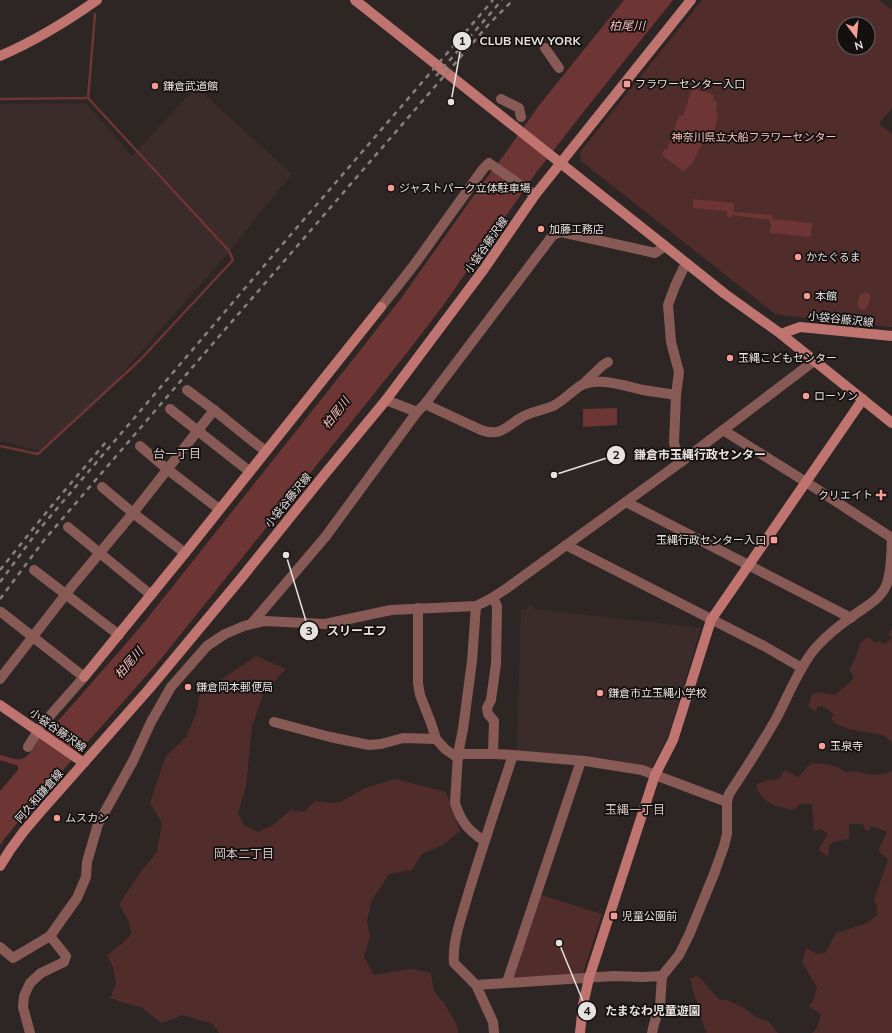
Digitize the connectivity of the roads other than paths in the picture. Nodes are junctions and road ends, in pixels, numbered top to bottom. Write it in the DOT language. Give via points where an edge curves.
graph roads {
  1 [pos="97,0"];
  2 [pos="356,0"];
  3 [pos="691,0"];
  4 [pos="545,48"];
  5 [pos="0,56"];
  6 [pos="559,68"];
  7 [pos="501,99"];
  8 [pos="521,116"];
  9 [pos="559,161"];
  10 [pos="533,194"];
  11 [pos="664,246"];
  12 [pos="686,263"];
  13 [pos="381,306"];
  14 [pos="781,334"];
  15 [pos="892,336"];
  16 [pos="814,361"];
  17 [pos="613,383"];
  18 [pos="582,385"];
  19 [pos="186,390"];
  20 [pos="676,395"];
  21 [pos="863,399"];
  22 [pos="386,400"];
  23 [pos="425,404"];
  24 [pos="170,409"];
  25 [pos="214,410"];
  26 [pos="418,412"];
  27 [pos="892,423"];
  28 [pos="198,430"];
  29 [pos="723,430"];
  30 [pos="140,446"];
  31 [pos="266,451"];
  32 [pos="681,462"];
  33 [pos="167,469"];
  34 [pos="249,472"];
  35 [pos="806,482"];
  36 [pos="102,487"];
  37 [pos="626,502"];
  38 [pos="219,509"];
  39 [pos="133,513"];
  40 [pos="68,527"];
  41 [pos="892,538"];
  42 [pos="566,545"];
  43 [pos="100,552"];
  44 [pos="185,553"];
  45 [pos="748,566"];
  46 [pos="34,570"];
  47 [pos="66,594"];
  48 [pos="151,594"];
  49 [pos="493,598"];
  50 [pos="476,606"];
  51 [pos="418,608"];
  52 [pos="1,612"];
  53 [pos="851,618"];
  54 [pos="711,620"];
  55 [pos="252,624"];
  56 [pos="119,635"];
  57 [pos="33,636"];
  58 [pos="802,668"];
  59 [pos="84,677"];
  60 [pos="0,679"];
  61 [pos="149,689"];
  62 [pos="164,698"];
  63 [pos="0,705"];
  64 [pos="274,722"];
  65 [pos="39,732"];
  66 [pos="436,739"];
  67 [pos="28,747"];
  68 [pos="493,754"];
  69 [pos="513,755"];
  70 [pos="458,756"];
  71 [pos="581,761"];
  72 [pos="84,763"];
  73 [pos="655,775"];
  74 [pos="727,802"];
  75 [pos="484,840"];
  76 [pos="0,866"];
  77 [pos="50,936"];
  78 [pos="0,947"];
  79 [pos="662,976"];
  80 [pos="589,978"];
  81 [pos="507,982"];
  82 [pos="476,985"];
  83 [pos="30,1033"];
  84 [pos="494,1033"];
  85 [pos="580,1033"];
  86 [pos="652,1033"];
  1 -- 5 [label="main road" via="40,37"];
  2 -- 9 [label="main road"];
  3 -- 9 [label="main road, 小袋谷藤沢線"];
  4 -- 6 [label="street"];
  7 -- 8 [label="street" via="519,108"];
  9 -- 10 [label="main road, 小袋谷藤沢線"];
  9 -- 11 [label="main road"];
  10 -- 13 [label="street" via="489,163"];
  10 -- 22 [label="main road, 小袋谷藤沢線" via="484,269"];
  11 -- 12 [label="main road"];
  11 -- 23 [label="street" via="655,253 561,232 553,234"];
  12 -- 14 [label="main road"];
  12 -- 20 [label="street" via="668,306 671,342 679,372"];
  13 -- 31 [label="main road"];
  14 -- 15 [label="main road, 小袋谷藤沢線" via="800,327"];
  14 -- 16 [label="main road"];
  16 -- 21 [label="main road"];
  16 -- 29 [label="street"];
  17 -- 18 [label="street" via="594,382"];
  17 -- 18 [label="street" via="606,372 608,362"];
  17 -- 20 [label="street"];
  18 -- 23 [label="street" via="552,406 534,411 494,433 487,433"];
  19 -- 25 [label="street"];
  20 -- 32 [label="street" via="674,443"];
  21 -- 27 [label="main road"];
  21 -- 35 [label="main road"];
  22 -- 26 [label="street"];
  22 -- 61 [label="main road, 小袋谷藤沢線"];
  23 -- 26 [label="street"];
  24 -- 28 [label="street"];
  25 -- 28 [label="street"];
  25 -- 31 [label="street"];
  26 -- 55 [label="street" via="326,536"];
  28 -- 33 [label="street"];
  28 -- 34 [label="street"];
  29 -- 32 [label="street"];
  29 -- 35 [label="street"];
  30 -- 33 [label="street"];
  31 -- 34 [label="main road"];
  32 -- 37 [label="street"];
  33 -- 38 [label="street"];
  33 -- 39 [label="street"];
  34 -- 38 [label="main road"];
  35 -- 41 [label="street"];
  35 -- 45 [label="main road"];
  36 -- 39 [label="street"];
  37 -- 42 [label="street"];
  37 -- 45 [label="street"];
  38 -- 44 [label="main road"];
  39 -- 43 [label="street"];
  39 -- 44 [label="street"];
  40 -- 43 [label="street"];
  41 -- 53 [label="street" via="891,566 886,586 874,601"];
  42 -- 49 [label="street"];
  42 -- 54 [label="street"];
  43 -- 47 [label="street"];
  43 -- 48 [label="street"];
  44 -- 48 [label="main road"];
  45 -- 53 [label="street"];
  45 -- 54 [label="main road"];
  46 -- 47 [label="street"];
  47 -- 56 [label="street"];
  47 -- 57 [label="street"];
  48 -- 56 [label="main road"];
  49 -- 50 [label="street"];
  49 -- 68 [label="street" via="497,606 496,664 491,700 487,708 494,721"];
  50 -- 51 [label="street"];
  50 -- 70 [label="street" via="472,661"];
  51 -- 55 [label="street" via="391,610 325,624 264,621"];
  51 -- 66 [label="street" via="418,683"];
  52 -- 57 [label="street"];
  53 -- 58 [label="street" via="823,641"];
  54 -- 58 [label="street"];
  54 -- 73 [label="main road" via="673,740"];
  55 -- 62 [label="street" via="225,634 208,646"];
  56 -- 59 [label="main road"];
  57 -- 59 [label="street"];
  57 -- 60 [label="street"];
  58 -- 74 [label="street" via="766,737 729,794"];
  59 -- 65 [label="street"];
  61 -- 62 [label="street"];
  61 -- 72 [label="main road, 小袋谷藤沢線"];
  62 -- 77 [label="street" via="98,824 87,862 86,877 78,898"];
  63 -- 65 [label="main road, 小袋谷藤沢線"];
  64 -- 66 [label="street" via="369,745 403,738"];
  65 -- 67 [label="street"];
  65 -- 72 [label="main road, 小袋谷藤沢線"];
  66 -- 70 [label="street"];
  68 -- 69 [label="street"];
  68 -- 70 [label="street"];
  69 -- 71 [label="street"];
  69 -- 75 [label="street"];
  70 -- 75 [label="street" via="455,803 464,824"];
  71 -- 73 [label="street" via="642,770"];
  71 -- 81 [label="street"];
  72 -- 76 [label="main road, 阿久和鎌倉線" via="24,831"];
  73 -- 74 [label="street"];
  73 -- 80 [label="main road"];
  74 -- 79 [label="street" via="727,834 714,874 679,955"];
  75 -- 82 [label="street" via="453,952 454,963"];
  77 -- 78 [label="street" via="13,958"];
  77 -- 83 [label="street" via="66,956 64,962 41,973 30,983 24,996 23,1007"];
  79 -- 80 [label="street"];
  79 -- 86 [label="street" via="660,1006"];
  80 -- 81 [label="street"];
  80 -- 85 [label="main road"];
  81 -- 82 [label="street"];
  82 -- 84 [label="street" via="493,1022"];
}
